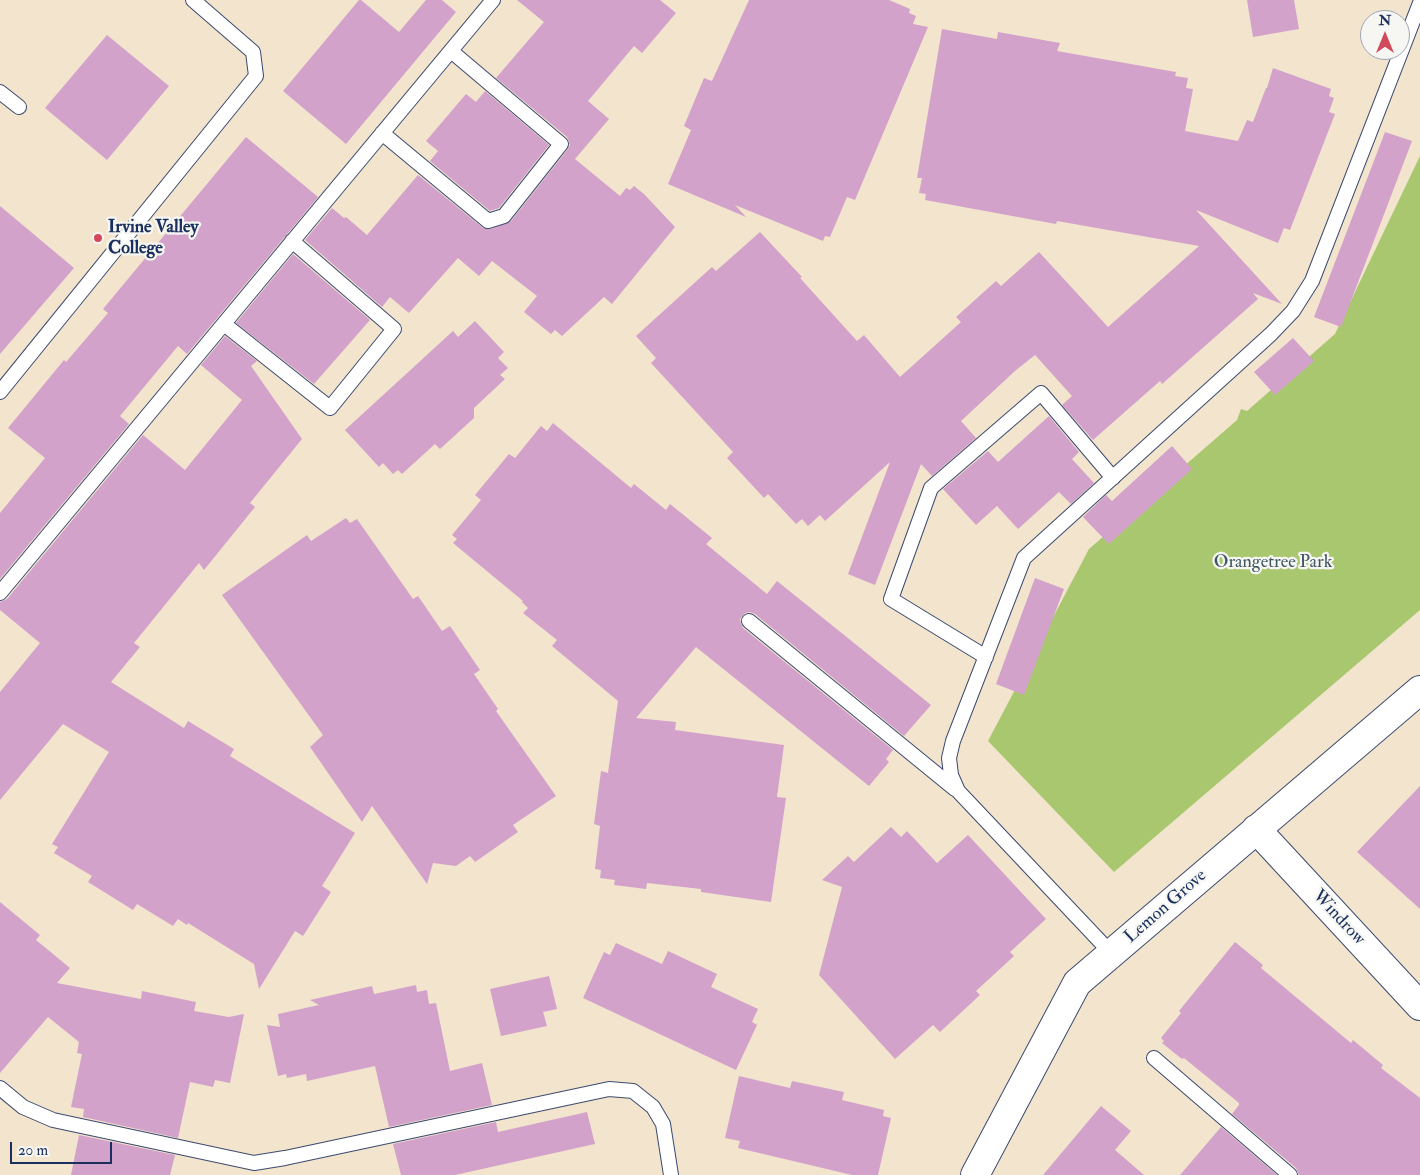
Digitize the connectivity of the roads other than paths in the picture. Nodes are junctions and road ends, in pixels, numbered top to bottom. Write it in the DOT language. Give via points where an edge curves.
graph roads {
  1 [pos="193,0"];
  2 [pos="493,0"];
  3 [pos="1420,3"];
  4 [pos="451,51"];
  5 [pos="0,92"];
  6 [pos="19,107"];
  7 [pos="382,133"];
  8 [pos="292,242"];
  9 [pos="224,324"];
  10 [pos="0,392"];
  11 [pos="1113,478"];
  12 [pos="0,593"];
  13 [pos="749,621"];
  14 [pos="986,657"];
  15 [pos="1420,690"];
  16 [pos="958,791"];
  17 [pos="1256,829"];
  18 [pos="1112,954"];
  19 [pos="1420,1006"];
  20 [pos="1154,1058"];
  21 [pos="0,1088"];
  22 [pos="671,1175"];
  23 [pos="974,1175"];
  24 [pos="1290,1175"];
  1 -- 10 [label="lane" via="253,52 256,76"];
  2 -- 4 [label="lane"];
  3 -- 11 [label="lane" via="1312,281 1293,312"];
  4 -- 7 [label="lane"];
  4 -- 7 [label="lane" via="561,144 504,216 488,221"];
  5 -- 6 [label="lane"];
  7 -- 8 [label="lane"];
  8 -- 9 [label="lane"];
  8 -- 9 [label="lane" via="394,329 330,408"];
  9 -- 12 [label="lane"];
  11 -- 14 [label="lane" via="1024,558"];
  11 -- 14 [label="lane" via="1041,393 931,488 891,599"];
  13 -- 16 [label="lane"];
  14 -- 16 [label="lane" via="949,758 951,775"];
  15 -- 17 [label="street, Lemon Grove"];
  16 -- 18 [label="lane"];
  17 -- 18 [label="street, Lemon Grove"];
  17 -- 19 [label="street, Windrow"];
  18 -- 23 [label="street, Lemon Grove" via="1077,983"];
  20 -- 24 [label="lane"];
  21 -- 22 [label="lane" via="23,1107 52,1120 254,1163 609,1088 633,1091 653,1107 663,1124"];
}
